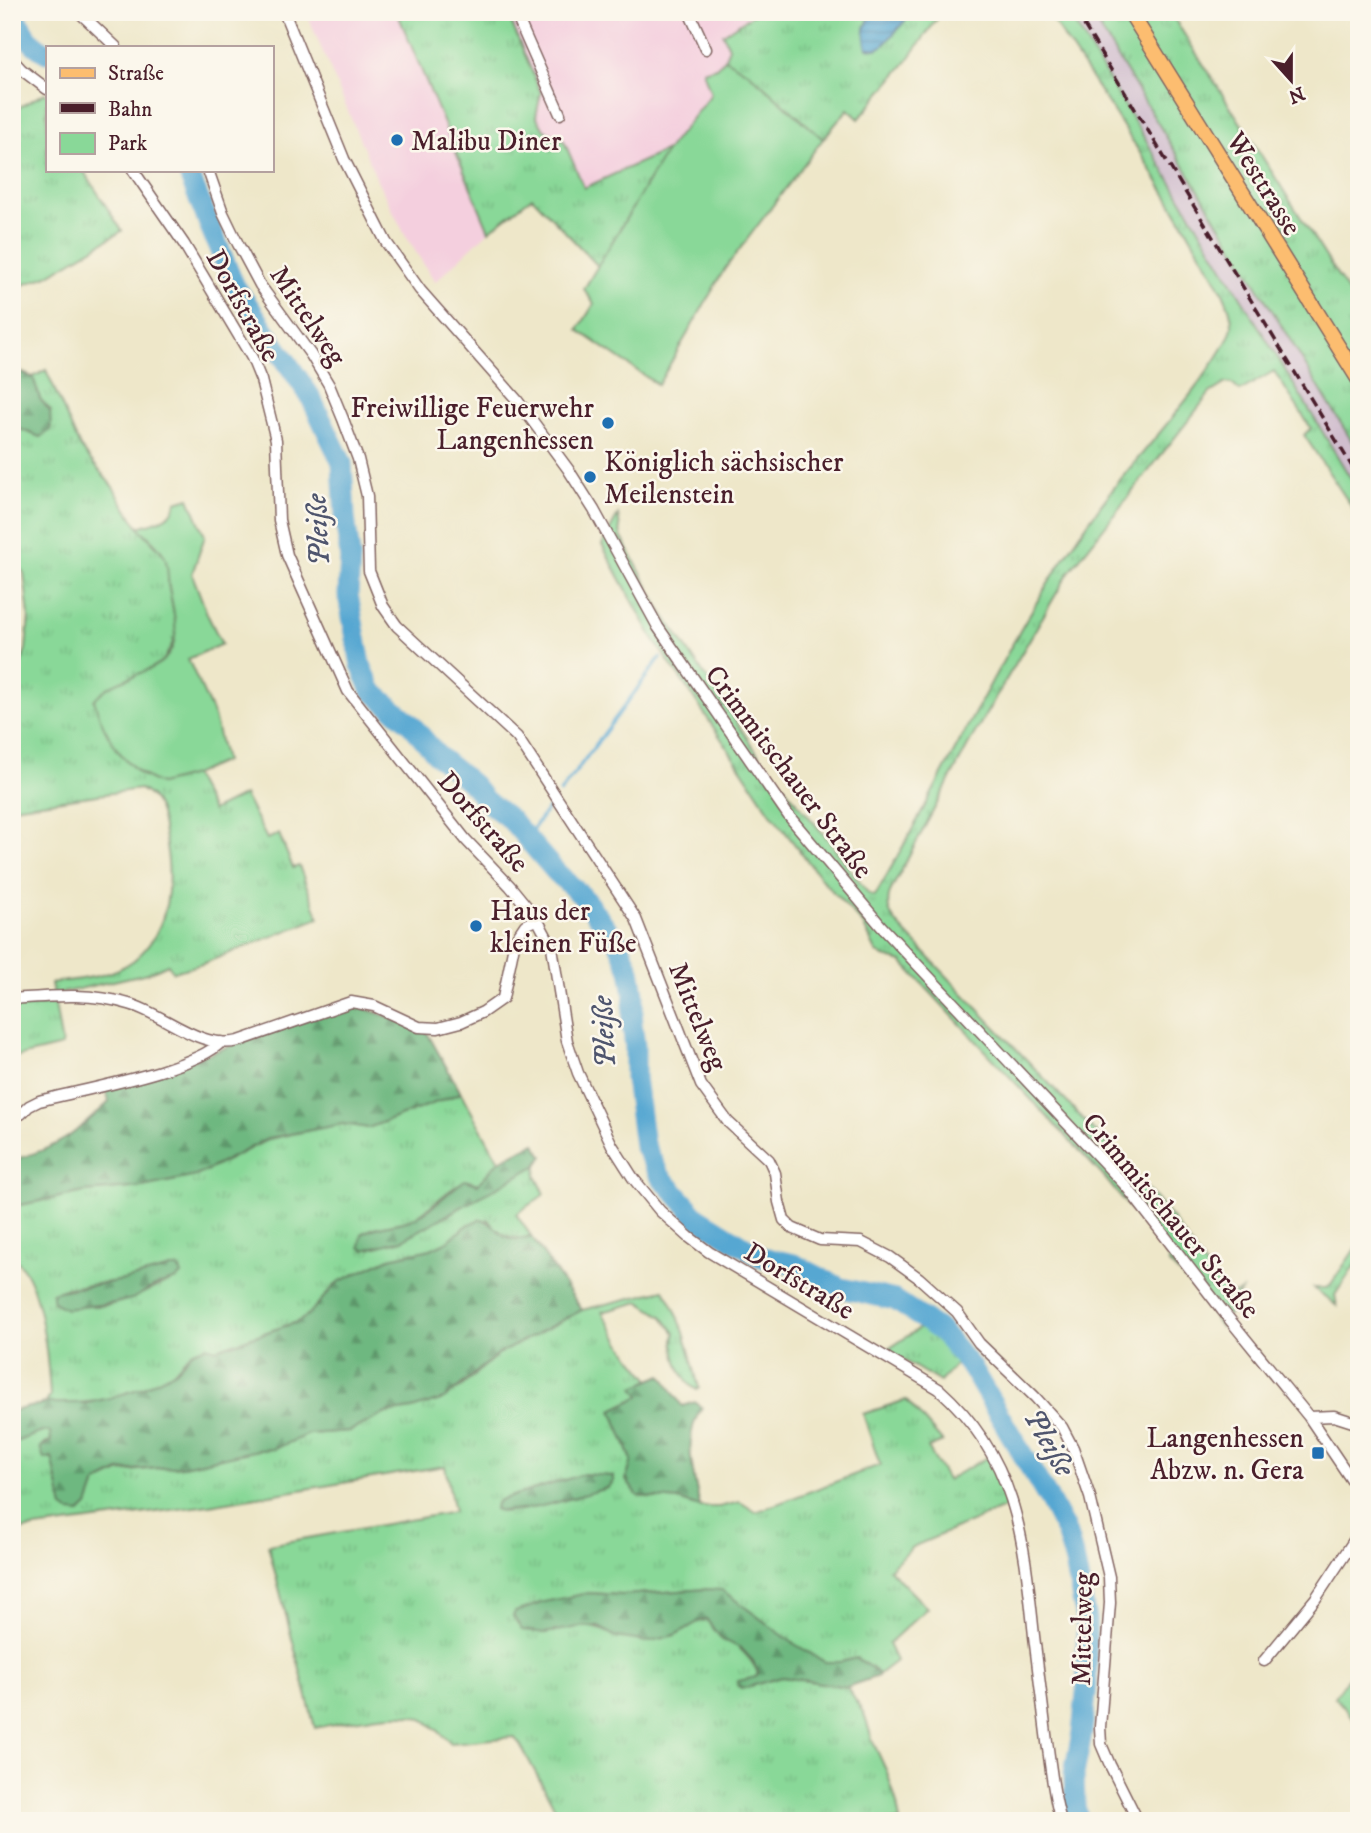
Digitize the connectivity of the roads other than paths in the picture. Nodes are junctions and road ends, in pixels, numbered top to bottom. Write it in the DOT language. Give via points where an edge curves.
graph roads {
  1 [pos="79,12"];
  2 [pos="284,12"];
  3 [pos="515,12"];
  4 [pos="689,12"];
  5 [pos="1130,12"];
  6 [pos="115,46"];
  7 [pos="706,48"];
  8 [pos="12,59"];
  9 [pos="46,88"];
  10 [pos="560,114"];
  11 [pos="134,172"];
  12 [pos="209,172"];
  13 [pos="1359,380"];
  14 [pos="537,919"];
  15 [pos="12,999"];
  16 [pos="221,1042"];
  17 [pos="21,1114"];
  18 [pos="1309,1417"];
  19 [pos="1359,1424"];
  20 [pos="1359,1491"];
  21 [pos="1359,1534"];
  22 [pos="1264,1661"];
  23 [pos="1060,1821"];
  24 [pos="1138,1821"];
  1 -- 6 [label="street"];
  2 -- 18 [label="street, Crimmitschauer Straße" via="344,159 391,251 557,454 659,627 775,798 881,926 1126,1186"];
  3 -- 10 [label="street"];
  4 -- 7 [label="street"];
  5 -- 13 [label="main road, Westtrasse"];
  8 -- 9 [label="street"];
  11 -- 14 [label="street, Dorfstraße" via="252,358 276,440 279,520 287,555 348,691 466,840"];
  12 -- 24 [label="street, Mittelweg" via="237,244 323,375 343,419 367,496 369,572 383,606 397,626 517,737 629,909 701,1085 728,1122 769,1160 784,1220 820,1240 861,1242 919,1278 957,1312 979,1343 1052,1415 1069,1439 1090,1497 1109,1577 1101,1744"];
  14 -- 16 [label="street" via="525,925 515,940 503,998 461,1022 425,1028 374,1006 351,1002 239,1041"];
  14 -- 23 [label="street, Dorfstraße" via="552,947 567,1041 578,1073 612,1145 640,1186 709,1252 939,1390 971,1421 991,1453 1014,1503 1028,1566"];
  15 -- 16 [label="street" via="75,994 111,999"];
  16 -- 17 [label="street" via="209,1052 158,1071 39,1101"];
  18 -- 19 [label="street" via="1334,1416"];
  18 -- 20 [label="street, Crimmitschauer Straße"];
  21 -- 22 [label="street" via="1316,1598"];
}
